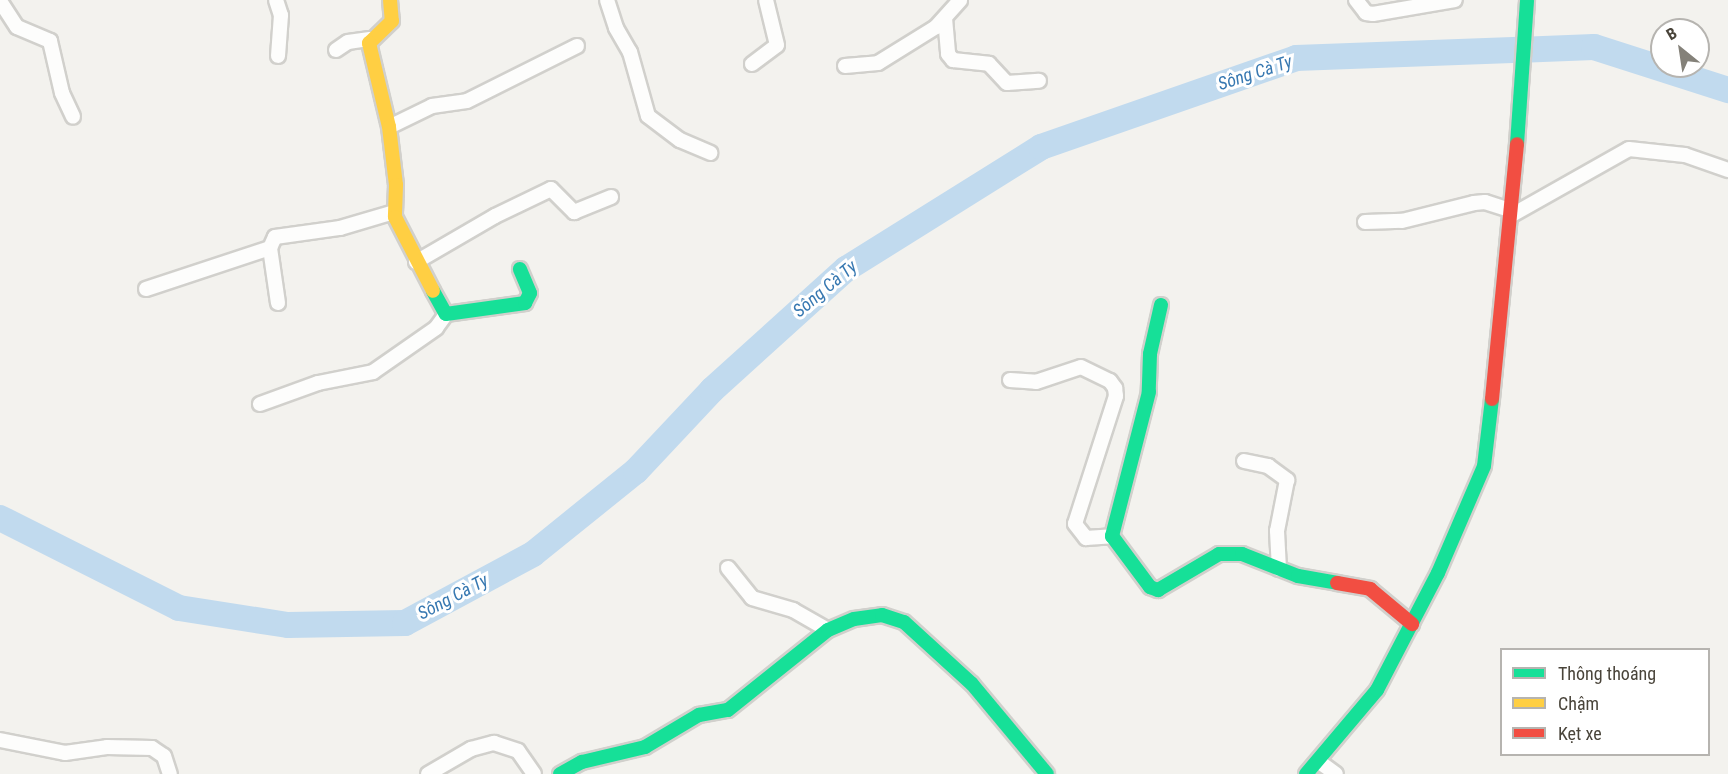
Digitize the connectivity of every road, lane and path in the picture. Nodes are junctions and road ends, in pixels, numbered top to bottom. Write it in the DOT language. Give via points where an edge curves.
graph roads {
  1 [pos="276,0"];
  2 [pos="390,0"];
  3 [pos="607,0"];
  4 [pos="766,0"];
  5 [pos="960,0"];
  6 [pos="1356,0"];
  7 [pos="1455,0"];
  8 [pos="1527,0"];
  9 [pos="0,1"];
  10 [pos="945,18"];
  11 [pos="370,39"];
  12 [pos="577,46"];
  13 [pos="336,50"];
  14 [pos="278,56"];
  15 [pos="752,64"];
  16 [pos="845,66"];
  17 [pos="1039,81"];
  18 [pos="73,117"];
  19 [pos="389,127"];
  20 [pos="710,153"];
  21 [pos="1728,170"];
  22 [pos="611,197"];
  23 [pos="394,212"];
  24 [pos="1512,213"];
  25 [pos="1365,222"];
  26 [pos="270,248"];
  27 [pos="416,262"];
  28 [pos="520,269"];
  29 [pos="146,289"];
  30 [pos="278,303"];
  31 [pos="1161,305"];
  32 [pos="446,314"];
  33 [pos="1010,380"];
  34 [pos="260,404"];
  35 [pos="1244,461"];
  36 [pos="1112,536"];
  37 [pos="728,568"];
  38 [pos="1279,569"];
  39 [pos="1412,624"];
  40 [pos="828,630"];
  41 [pos="0,740"];
  42 [pos="1318,761"];
  43 [pos="170,774"];
  44 [pos="429,774"];
  45 [pos="534,774"];
  46 [pos="560,774"];
  47 [pos="1047,774"];
  48 [pos="1306,774"];
  49 [pos="1336,774"];
  1 -- 14 [label="street" via="281,15"];
  2 -- 11 [label="street" via="392,21"];
  3 -- 20 [label="street" via="616,28 630,52 648,116 680,140"];
  4 -- 15 [label="street" via="777,45"];
  5 -- 10 [label="street"];
  6 -- 7 [label="street" via="1366,13 1373,14"];
  8 -- 24 [label="street"];
  9 -- 18 [label="street" via="16,27 50,41 62,93"];
  10 -- 16 [label="street" via="878,63"];
  10 -- 17 [label="street" via="948,54 953,60 989,64 1007,83"];
  11 -- 13 [label="street" via="348,42"];
  11 -- 19 [label="street"];
  12 -- 19 [label="street" via="467,101 432,106"];
  19 -- 23 [label="street" via="396,185"];
  21 -- 24 [label="street" via="1685,155 1629,149"];
  22 -- 27 [label="street" via="574,212 551,189"];
  23 -- 26 [label="street" via="340,228 278,235"];
  23 -- 27 [label="street"];
  24 -- 25 [label="street" via="1485,202 1402,221"];
  24 -- 39 [label="street" via="1485,466"];
  26 -- 29 [label="street"];
  26 -- 30 [label="street"];
  27 -- 32 [label="street"];
  28 -- 32 [label="street" via="530,294 525,303"];
  31 -- 36 [label="street" via="1150,354 1149,392"];
  32 -- 34 [label="street" via="441,324 378,369 318,383"];
  33 -- 36 [label="street" via="1036,382 1081,367 1115,388 1116,396 1075,524 1078,533 1086,538"];
  35 -- 38 [label="street" via="1268,466 1287,480 1277,531"];
  36 -- 38 [label="street" via="1154,590 1165,588 1204,562 1230,552"];
  37 -- 40 [label="street" via="752,598 793,610"];
  38 -- 39 [label="street" via="1370,589"];
  39 -- 42 [label="street" via="1370,700"];
  40 -- 46 [label="street" via="728,710 699,715 645,747 582,762"];
  40 -- 47 [label="street" via="854,619 882,615 904,622 972,684"];
  41 -- 43 [label="street" via="65,753 107,747 152,748 164,756"];
  42 -- 48 [label="street"];
  42 -- 49 [label="street"];
  44 -- 45 [label="street" via="471,749 494,743 518,751"];
}
